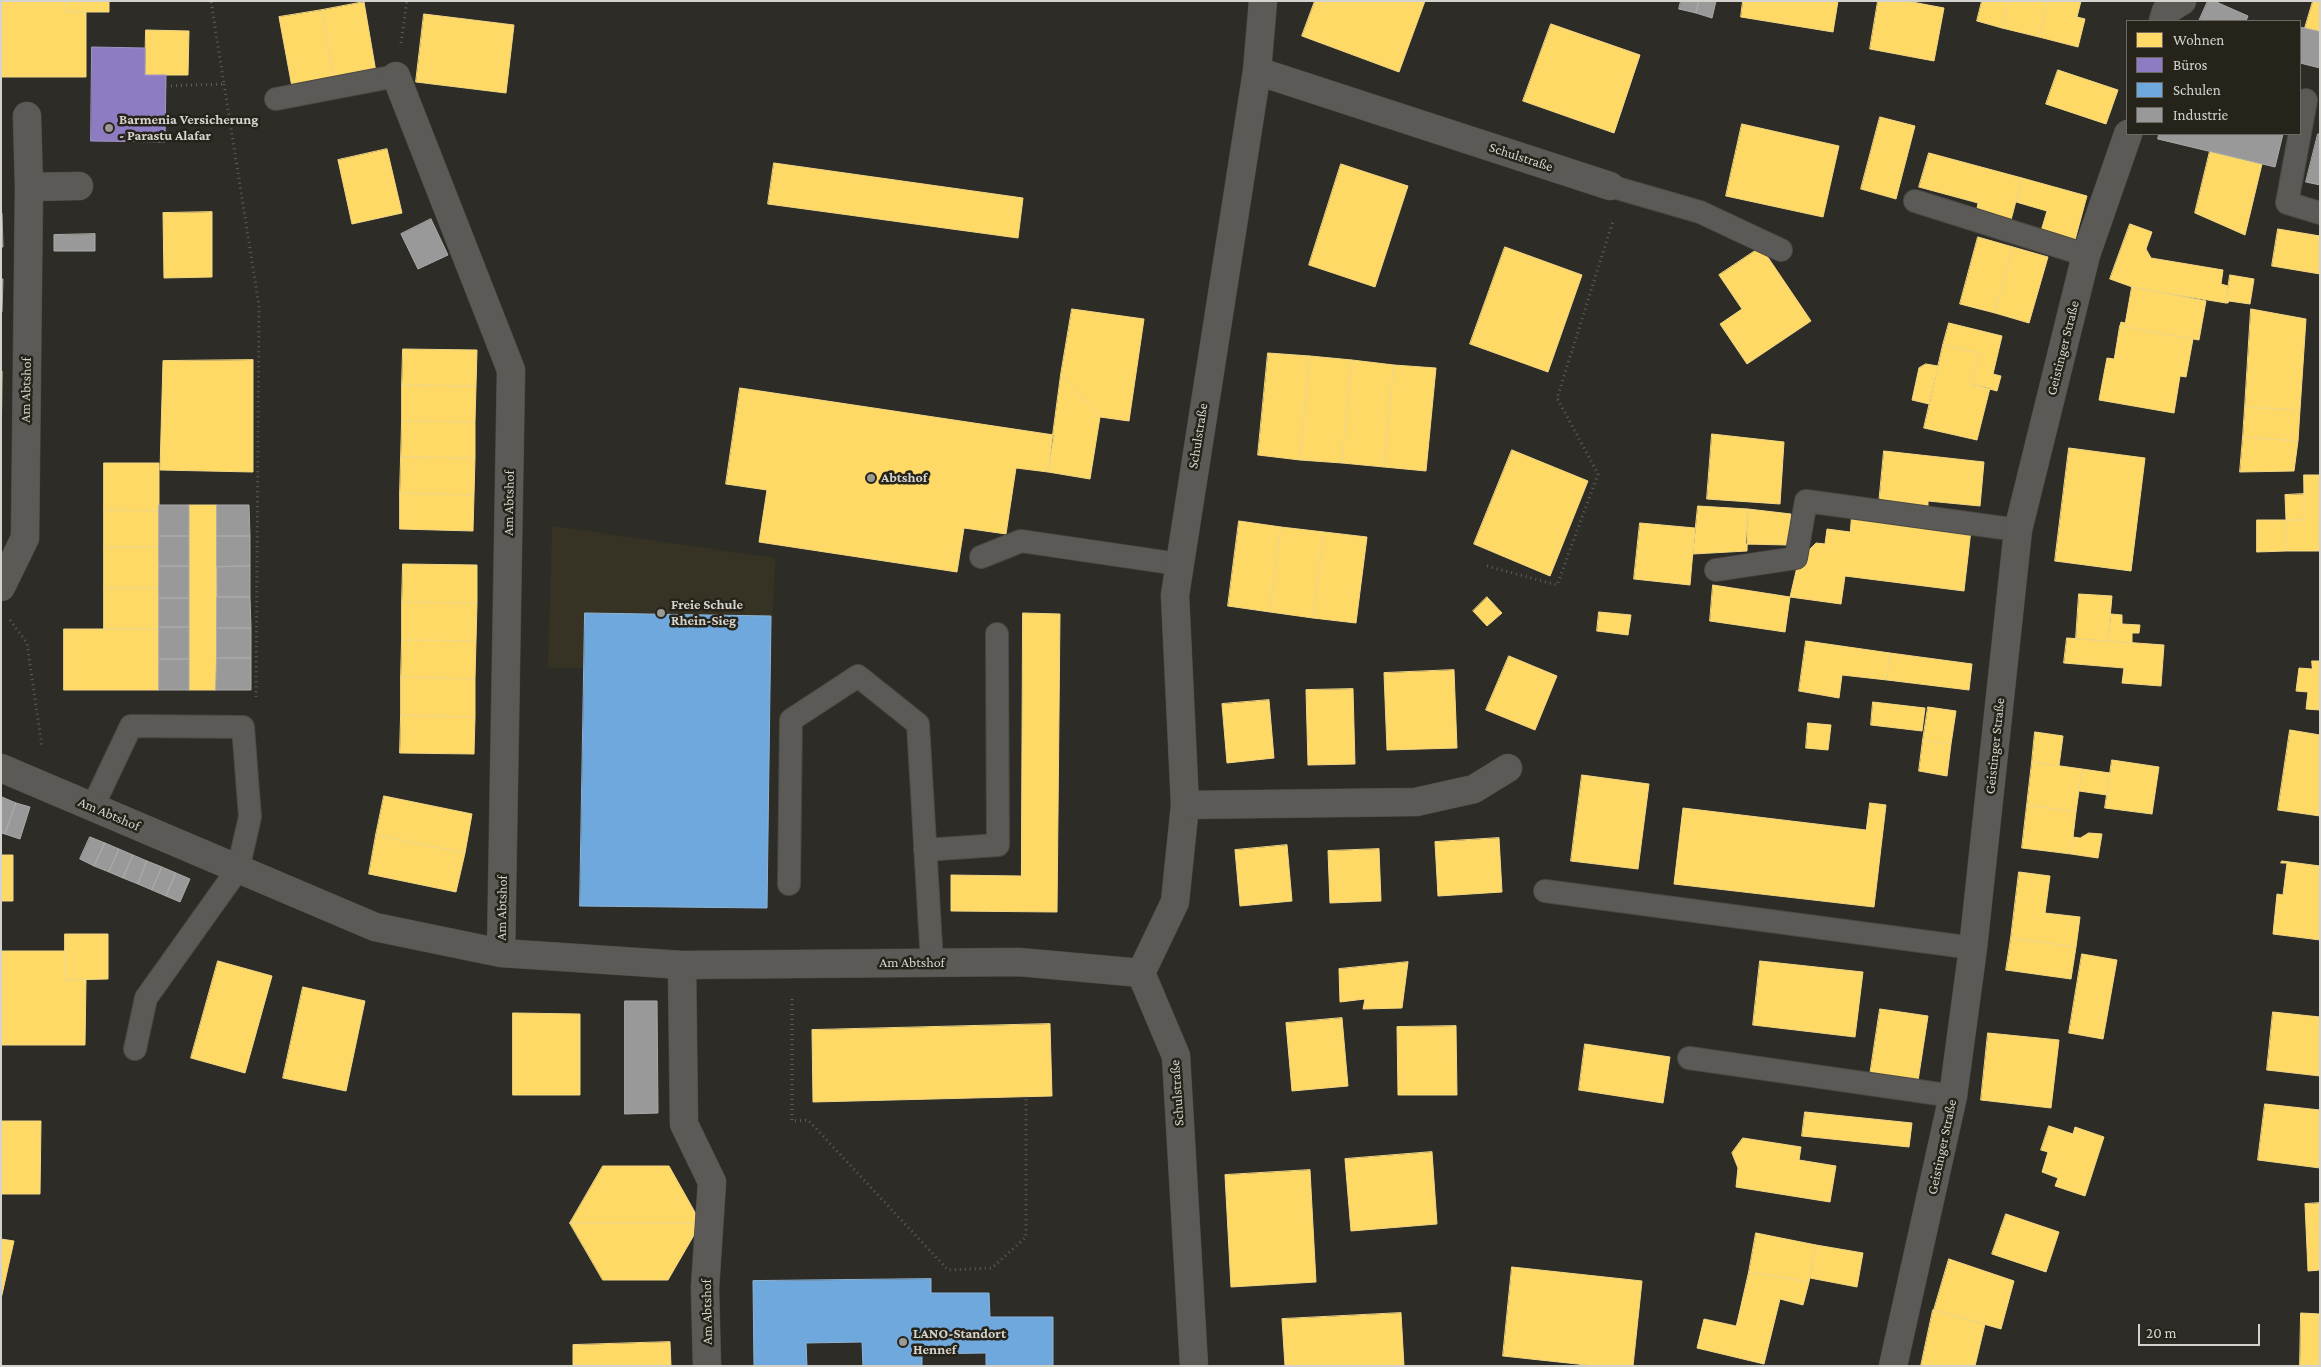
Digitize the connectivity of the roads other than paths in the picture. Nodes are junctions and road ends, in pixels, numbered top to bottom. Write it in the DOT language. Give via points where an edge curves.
graph roads {
  1 [pos="1263,1"];
  2 [pos="1257,71"];
  3 [pos="396,76"];
  4 [pos="276,99"];
  5 [pos="2309,100"];
  6 [pos="27,116"];
  7 [pos="2128,135"];
  8 [pos="79,186"];
  9 [pos="29,187"];
  10 [pos="1616,188"];
  11 [pos="1915,202"];
  12 [pos="2320,213"];
  13 [pos="1781,250"];
  14 [pos="2086,256"];
  15 [pos="2018,530"];
  16 [pos="981,557"];
  17 [pos="1178,564"];
  18 [pos="1716,570"];
  19 [pos="1,587"];
  20 [pos="997,634"];
  21 [pos="1,768"];
  22 [pos="1508,768"];
  23 [pos="1185,805"];
  24 [pos="93,806"];
  25 [pos="925,850"];
  26 [pos="238,869"];
  27 [pos="789,884"];
  28 [pos="1545,891"];
  29 [pos="1973,948"];
  30 [pos="501,953"];
  31 [pos="932,963"];
  32 [pos="682,965"];
  33 [pos="1141,973"];
  34 [pos="135,1049"];
  35 [pos="1689,1058"];
  36 [pos="1953,1096"];
  37 [pos="708,1366"];
  38 [pos="1194,1366"];
  39 [pos="1893,1366"];
  1 -- 2 [label="street, Schulstraße"];
  2 -- 10 [label="street, Schulstraße"];
  2 -- 17 [label="street, Schulstraße"];
  3 -- 4 [label="lane"];
  3 -- 30 [label="street, Am Abtshof" via="511,370"];
  5 -- 12 [label="lane" via="2287,203"];
  6 -- 9 [label="street, Am Abtshof"];
  7 -- 14 [label="street, Geistinger Straße"];
  8 -- 9 [label="street"];
  9 -- 19 [label="street, Am Abtshof" via="25,538"];
  10 -- 13 [label="lane, Schulstraße" via="1700,212"];
  11 -- 14 [label="lane"];
  14 -- 15 [label="street, Geistinger Straße"];
  15 -- 18 [label="lane" via="1806,501 1796,558"];
  15 -- 29 [label="street, Geistinger Straße"];
  16 -- 17 [label="lane" via="1021,541"];
  17 -- 23 [label="street, Schulstraße" via="1175,595"];
  20 -- 25 [label="lane" via="998,845"];
  21 -- 24 [label="street, Am Abtshof"];
  22 -- 23 [label="street" via="1474,789 1416,802"];
  23 -- 33 [label="street, Schulstraße" via="1175,902"];
  24 -- 26 [label="street, Am Abtshof"];
  24 -- 26 [label="lane" via="131,726 243,727 250,817"];
  25 -- 27 [label="lane" via="918,724 858,676 791,720"];
  25 -- 31 [label="lane"];
  26 -- 30 [label="street, Am Abtshof" via="375,927"];
  26 -- 34 [label="lane" via="146,998"];
  28 -- 29 [label="lane"];
  29 -- 36 [label="street, Geistinger Straße"];
  30 -- 32 [label="street, Am Abtshof"];
  31 -- 32 [label="street, Am Abtshof"];
  31 -- 33 [label="street, Am Abtshof" via="1019,962"];
  32 -- 37 [label="street, Am Abtshof" via="684,1124 712,1182 705,1288"];
  33 -- 38 [label="street, Schulstraße" via="1176,1056"];
  35 -- 36 [label="lane"];
  36 -- 39 [label="street, Geistinger Straße"];
}
